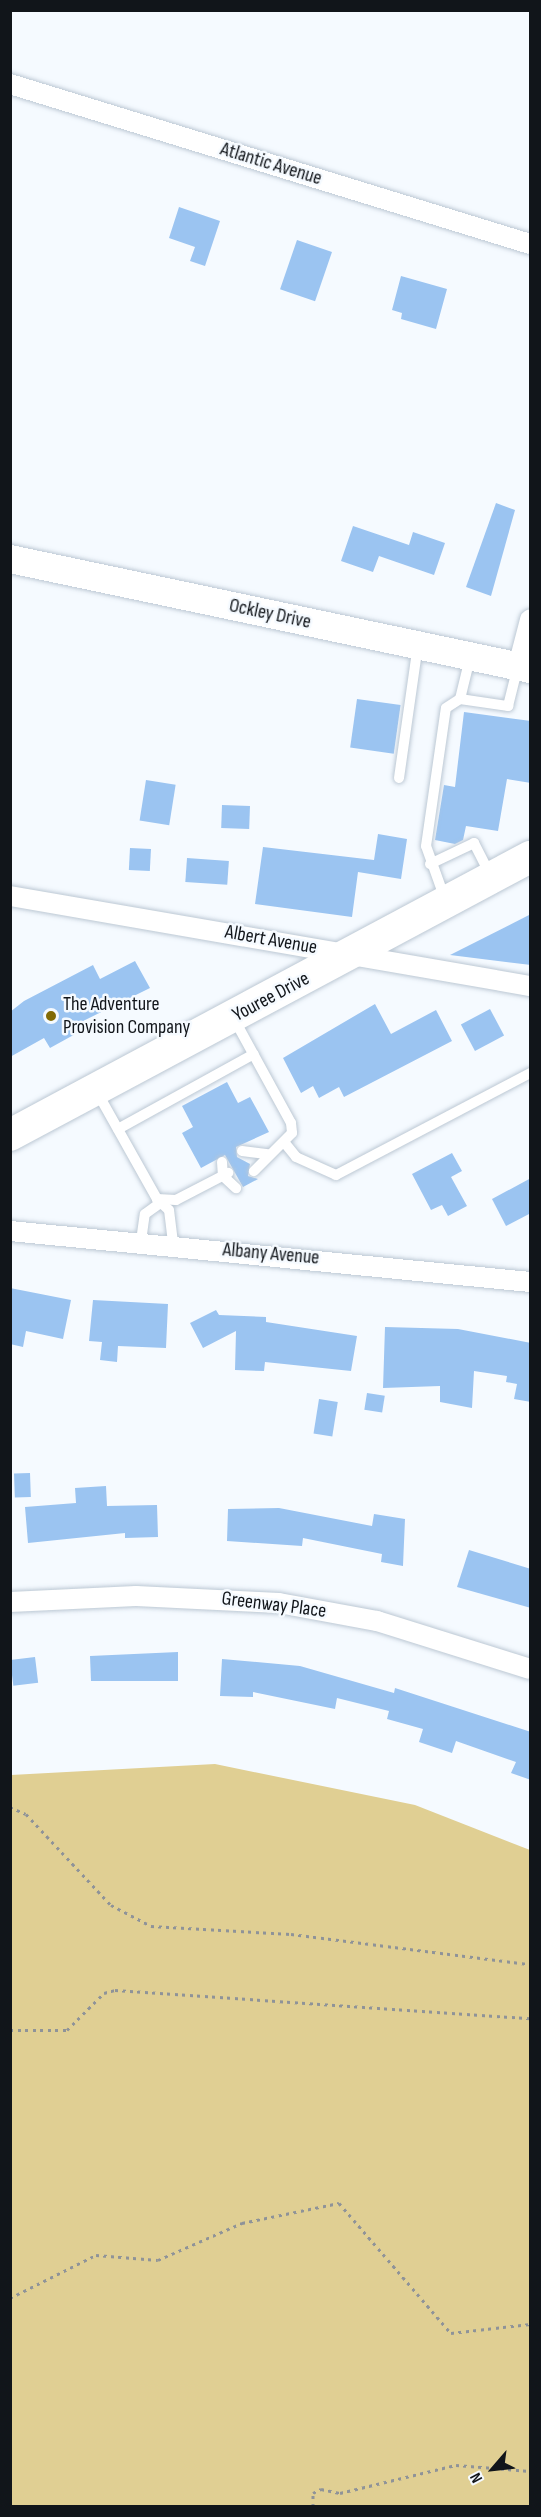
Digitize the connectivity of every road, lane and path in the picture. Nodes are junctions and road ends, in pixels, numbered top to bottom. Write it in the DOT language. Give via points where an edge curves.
graph roads {
  1 [pos="10,84"];
  2 [pos="531,244"];
  3 [pos="10,559"];
  4 [pos="531,620"];
  5 [pos="418,645"];
  6 [pos="470,656"];
  7 [pos="524,667"];
  8 [pos="460,699"];
  9 [pos="399,778"];
  10 [pos="531,858"];
  11 [pos="430,864"];
  12 [pos="492,878"];
  13 [pos="10,896"];
  14 [pos="446,903"];
  15 [pos="351,954"];
  16 [pos="531,986"];
  17 [pos="233,1016"];
  18 [pos="254,1054"];
  19 [pos="531,1073"];
  20 [pos="96,1089"];
  21 [pos="118,1129"];
  22 [pos="10,1135"];
  23 [pos="284,1143"];
  24 [pos="242,1151"];
  25 [pos="268,1155"];
  26 [pos="222,1162"];
  27 [pos="159,1201"];
  28 [pos="10,1231"];
  29 [pos="141,1241"];
  30 [pos="173,1244"];
  31 [pos="531,1282"];
  32 [pos="10,1602"];
  33 [pos="531,1668"];
  34 [pos="10,1807"];
  35 [pos="531,1964"];
  36 [pos="531,2018"];
  37 [pos="10,2030"];
  38 [pos="10,2298"];
  39 [pos="531,2324"];
  40 [pos="531,2471"];
  41 [pos="313,2506"];
  1 -- 2 [label="street, Atlantic Avenue"];
  3 -- 5 [label="street, Ockley Drive"];
  4 -- 7 [label="street"];
  5 -- 6 [label="street, Ockley Drive"];
  5 -- 9 [label="lane"];
  6 -- 7 [label="street, Ockley Drive"];
  6 -- 8 [label="lane"];
  7 -- 8 [label="lane" via="508,706"];
  8 -- 11 [label="lane" via="446,708 426,846"];
  10 -- 12 [label="main road, Youree Drive"];
  11 -- 12 [label="lane" via="474,843"];
  11 -- 14 [label="lane"];
  12 -- 14 [label="main road, Youree Drive"];
  13 -- 15 [label="street, Albert Avenue"];
  14 -- 15 [label="main road, Youree Drive"];
  15 -- 16 [label="street, Albert Avenue"];
  15 -- 17 [label="main road, Youree Drive"];
  17 -- 18 [label="lane"];
  17 -- 20 [label="main road, Youree Drive"];
  18 -- 21 [label="lane"];
  18 -- 23 [label="lane" via="291,1123 292,1133"];
  19 -- 23 [label="lane" via="336,1175 296,1157"];
  20 -- 21 [label="lane"];
  20 -- 22 [label="main road, Youree Drive"];
  21 -- 27 [label="lane"];
  23 -- 25 [label="lane"];
  24 -- 25 [label="lane"];
  25 -- 25 [label="lane" via="253,1170"];
  26 -- 27 [label="lane" via="230,1180 176,1200"];
  27 -- 29 [label="lane" via="145,1214"];
  27 -- 30 [label="lane" via="171,1215"];
  28 -- 29 [label="street, Albany Avenue"];
  29 -- 30 [label="street, Albany Avenue"];
  30 -- 31 [label="street, Albany Avenue"];
  32 -- 33 [label="street, Greenway Place" via="136,1596 279,1603 377,1621"];
  34 -- 35 [label="path" via="26,1814 111,1905 151,1926 291,1934"];
  36 -- 37 [label="path" via="115,1990 104,1993 67,2030"];
  38 -- 39 [label="path" via="96,2255 158,2260 242,2223 339,2203 451,2333"];
  40 -- 41 [label="path" via="456,2465 340,2493 321,2489 313,2493"];
}
